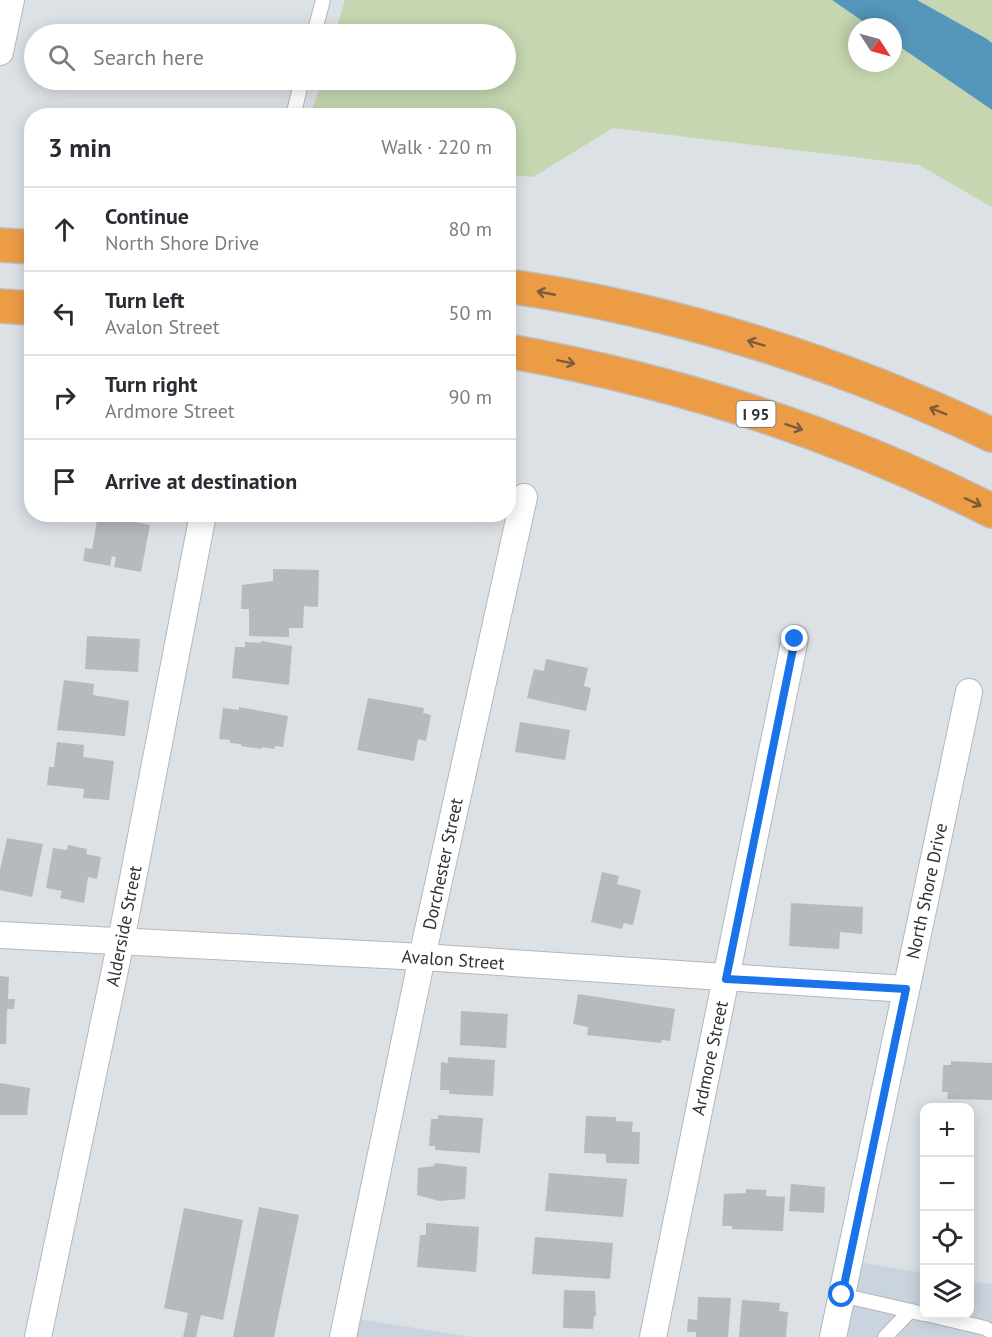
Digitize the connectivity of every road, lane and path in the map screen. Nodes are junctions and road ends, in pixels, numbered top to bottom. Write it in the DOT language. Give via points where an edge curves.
graph roads {
  1 [pos="11,0"];
  2 [pos="323,0"];
  3 [pos="317,24"];
  4 [pos="0,52"];
  5 [pos="299,90"];
  6 [pos="294,108"];
  7 [pos="0,245"];
  8 [pos="24,246"];
  9 [pos="516,288"];
  10 [pos="0,306"];
  11 [pos="24,308"];
  12 [pos="516,353"];
  13 [pos="992,435"];
  14 [pos="524,497"];
  15 [pos="992,511"];
  16 [pos="201,522"];
  17 [pos="795,639"];
  18 [pos="969,692"];
  19 [pos="0,934"];
  20 [pos="122,941"];
  21 [pos="422,957"];
  22 [pos="726,979"];
  23 [pos="906,989"];
  24 [pos="842,1295"];
  25 [pos="910,1311"];
  26 [pos="920,1313"];
  27 [pos="946,1319"];
  28 [pos="992,1332"];
  29 [pos="38,1337"];
  30 [pos="343,1337"];
  31 [pos="653,1337"];
  32 [pos="833,1337"];
  33 [pos="885,1337"];
  1 -- 4 [label="street"];
  2 -- 3 [label="lane"];
  5 -- 6 [label="lane"];
  7 -- 8 [label="highway"];
  13 -- 9 [label="highway, one-way" via="879,387 713,330"];
  10 -- 11 [label="highway"];
  12 -- 15 [label="highway, I 95, one-way" via="630,376 718,401 893,465"];
  14 -- 21 [label="street, Dorchester Street"];
  16 -- 20 [label="street, Alderside Street"];
  17 -- 22 [label="street, Ardmore Street"];
  18 -- 23 [label="street, North Shore Drive"];
  19 -- 20 [label="street, Avalon Street"];
  20 -- 21 [label="street, Avalon Street"];
  20 -- 29 [label="street, Alderside Street"];
  21 -- 22 [label="street, Avalon Street"];
  21 -- 30 [label="street, Dorchester Street"];
  22 -- 23 [label="street, Avalon Street"];
  22 -- 31 [label="street, Ardmore Street"];
  23 -- 24 [label="street, North Shore Drive"];
  24 -- 25 [label="lane"];
  24 -- 32 [label="street, North Shore Drive"];
  25 -- 26 [label="lane"];
  25 -- 33 [label="lane"];
  27 -- 28 [label="lane"];
}
